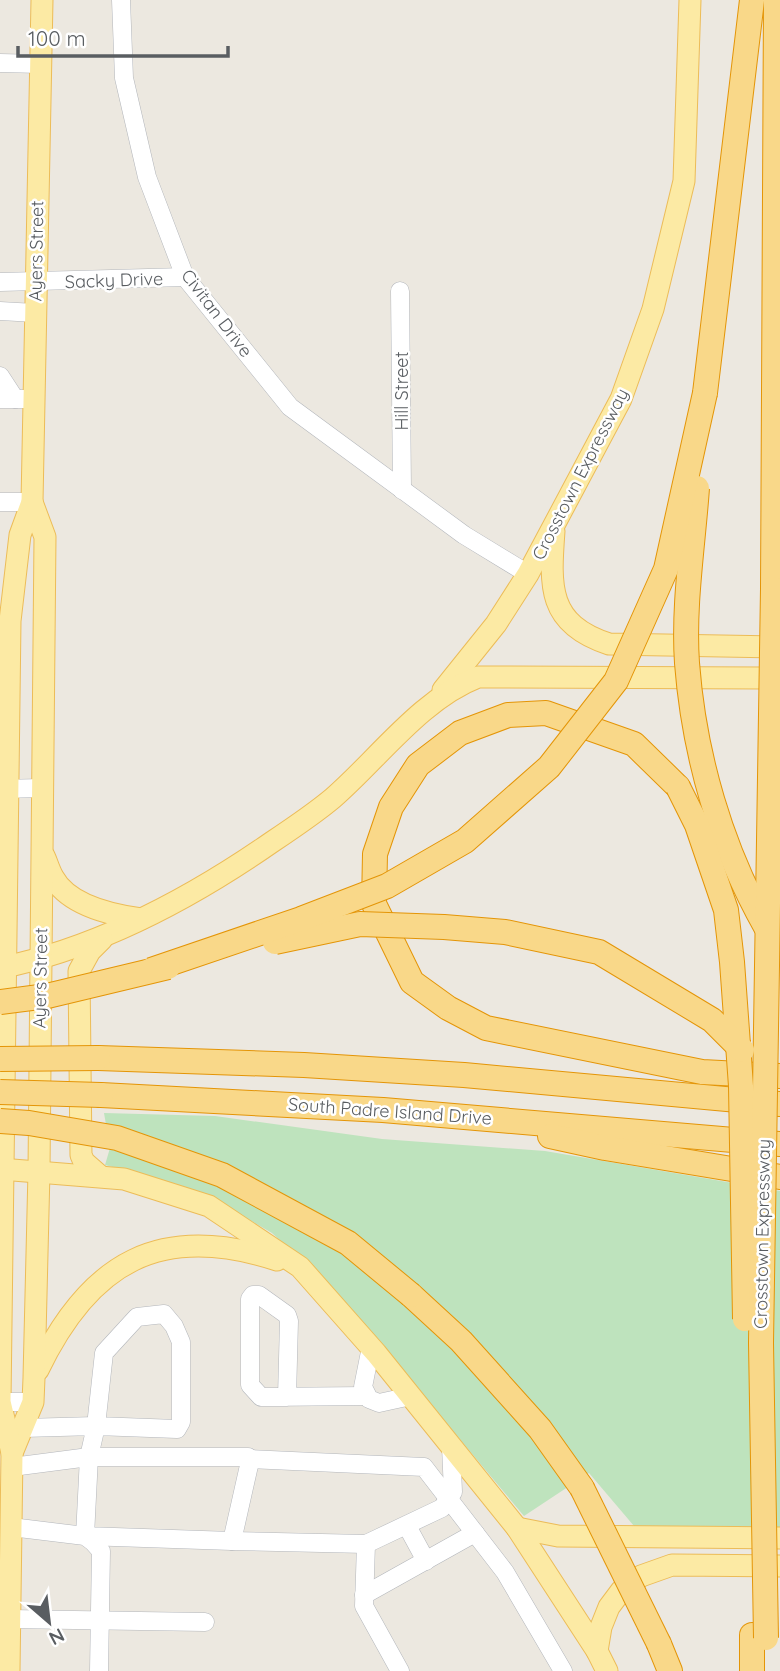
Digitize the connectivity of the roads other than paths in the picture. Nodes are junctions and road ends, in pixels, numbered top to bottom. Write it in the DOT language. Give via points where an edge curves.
graph roads {
  1 [pos="42,0"];
  2 [pos="121,0"];
  3 [pos="690,0"];
  4 [pos="752,0"];
  5 [pos="776,0"];
  6 [pos="0,63"];
  7 [pos="41,64"];
  8 [pos="186,277"];
  9 [pos="0,282"];
  10 [pos="36,283"];
  11 [pos="400,291"];
  12 [pos="0,311"];
  13 [pos="35,313"];
  14 [pos="0,376"];
  15 [pos="705,393"];
  16 [pos="16,399"];
  17 [pos="402,490"];
  18 [pos="0,502"];
  19 [pos="32,502"];
  20 [pos="554,524"];
  21 [pos="528,574"];
  22 [pos="7,593"];
  23 [pos="780,647"];
  24 [pos="43,671"];
  25 [pos="780,678"];
  26 [pos="4,690"];
  27 [pos="426,710"];
  28 [pos="4,734"];
  29 [pos="42,788"];
  30 [pos="4,789"];
  31 [pos="41,850"];
  32 [pos="3,899"];
  33 [pos="141,919"];
  34 [pos="106,935"];
  35 [pos="780,952"];
  36 [pos="41,958"];
  37 [pos="3,967"];
  38 [pos="151,970"];
  39 [pos="0,1002"];
  40 [pos="0,1059"];
  41 [pos="780,1076"];
  42 [pos="780,1087"];
  43 [pos="0,1092"];
  44 [pos="780,1104"];
  45 [pos="454,1115"];
  46 [pos="0,1121"];
  47 [pos="780,1144"];
  48 [pos="1,1169"];
  49 [pos="39,1171"];
  50 [pos="100,1176"];
  51 [pos="780,1177"];
  52 [pos="300,1267"];
  53 [pos="1,1292"];
  54 [pos="371,1347"];
  55 [pos="34,1378"];
  56 [pos="367,1396"];
  57 [pos="411,1396"];
  58 [pos="287,1397"];
  59 [pos="0,1402"];
  60 [pos="33,1402"];
  61 [pos="96,1426"];
  62 [pos="11,1446"];
  63 [pos="451,1446"];
  64 [pos="89,1457"];
  65 [pos="250,1458"];
  66 [pos="448,1499"];
  67 [pos="7,1518"];
  68 [pos="407,1525"];
  69 [pos="517,1528"];
  70 [pos="475,1533"];
  71 [pos="85,1536"];
  72 [pos="780,1538"];
  73 [pos="232,1541"];
  74 [pos="366,1544"];
  75 [pos="426,1561"];
  76 [pos="780,1566"];
  77 [pos="364,1595"];
  78 [pos="9,1619"];
  79 [pos="100,1621"];
  80 [pos="205,1622"];
  81 [pos="759,1636"];
  82 [pos="597,1651"];
  83 [pos="9,1671"];
  84 [pos="99,1671"];
  85 [pos="400,1671"];
  86 [pos="563,1671"];
  87 [pos="607,1671"];
  88 [pos="670,1671"];
  89 [pos="752,1671"];
  90 [pos="766,1671"];
  1 -- 7 [label="main road, Ayers Street"];
  2 -- 8 [label="street, Civitan Drive" via="124,78 147,177"];
  3 -- 20 [label="main road, Crosstown Expressway" via="684,181 653,309 621,399"];
  4 -- 15 [label="highway"];
  5 -- 81 [label="highway, Crosstown Expressway, bridge"];
  6 -- 7 [label="street"];
  7 -- 10 [label="main road, Ayers Street"];
  8 -- 10 [label="street, Sacky Drive"];
  8 -- 17 [label="street, Civitan Drive" via="290,407"];
  9 -- 10 [label="street, Sacky Drive"];
  10 -- 13 [label="main road, Ayers Street"];
  11 -- 17 [label="street, Hill Street"];
  12 -- 13 [label="street"];
  13 -- 16 [label="main road, Ayers Street"];
  14 -- 16 [label="street"];
  15 -- 35 [label="highway, bridge" via="687,663 713,804 732,862"];
  15 -- 38 [label="highway, bridge" via="666,569 616,681 549,767 465,841 387,886"];
  16 -- 19 [label="main road, Ayers Street"];
  17 -- 21 [label="street, Civitan Drive"];
  18 -- 19 [label="street"];
  19 -- 22 [label="main road, Ayers Street"];
  19 -- 24 [label="main road, Ayers Street" via="45,537"];
  20 -- 21 [label="main road, Crosstown Expressway"];
  20 -- 23 [label="main road" via="551,579 558,605 587,637 609,644"];
  21 -- 27 [label="main road, Crosstown Expressway" via="496,624"];
  22 -- 26 [label="main road, Ayers Street" via="10,621"];
  24 -- 26 [label="main road"];
  24 -- 29 [label="main road, Ayers Street"];
  25 -- 27 [label="main road" via="478,677 458,685"];
  26 -- 28 [label="main road, Ayers Street"];
  27 -- 33 [label="main road" via="305,819 228,873"];
  28 -- 30 [label="main road, Ayers Street"];
  29 -- 30 [label="street"];
  29 -- 31 [label="main road, Ayers Street"];
  30 -- 32 [label="main road, Ayers Street"];
  31 -- 33 [label="main road" via="53,878 66,891 119,916"];
  31 -- 36 [label="main road, Ayers Street"];
  32 -- 37 [label="main road, Ayers Street"];
  33 -- 34 [label="main road"];
  34 -- 36 [label="main road"];
  34 -- 50 [label="main road" via="79,971 81,1155"];
  36 -- 37 [label="main road"];
  36 -- 49 [label="main road, Ayers Street"];
  37 -- 48 [label="main road, Ayers Street"];
  38 -- 39 [label="highway, bridge" via="47,996"];
  38 -- 42 [label="highway, bridge" via="360,924 505,932 599,952 712,1020"];
  40 -- 44 [label="highway, bridge" via="304,1065"];
  41 -- 81 [label="highway, bridge" via="702,1072 486,1028 412,982 374,904 375,854 391,807 418,765 460,733 508,715 546,713 634,744 678,787 697,825 726,910 732,962 741,1086"];
  43 -- 45 [label="highway, South Padre Island Drive, bridge"];
  45 -- 47 [label="highway, South Padre Island Drive"];
  45 -- 51 [label="highway" via="605,1148"];
  46 -- 88 [label="highway, bridge" via="117,1138 222,1175 348,1242 461,1341 540,1429 582,1488"];
  48 -- 49 [label="main road"];
  48 -- 53 [label="main road, Ayers Street"];
  49 -- 50 [label="main road"];
  49 -- 55 [label="main road, Ayers Street"];
  50 -- 52 [label="main road" via="209,1206"];
  52 -- 54 [label="main road"];
  52 -- 55 [label="main road" via="223,1246 183,1245 146,1254 89,1290 56,1335"];
  53 -- 59 [label="main road, Ayers Street"];
  54 -- 56 [label="street" via="363,1387"];
  54 -- 57 [label="main road"];
  55 -- 60 [label="main road, Ayers Street"];
  56 -- 57 [label="street" via="379,1403"];
  56 -- 58 [label="street"];
  57 -- 63 [label="main road"];
  58 -- 58 [label="street" via="261,1397 250,1385 253,1295 287,1315"];
  59 -- 60 [label="street"];
  59 -- 62 [label="main road, Ayers Street"];
  60 -- 62 [label="main road, Ayers Street"];
  61 -- 61 [label="street" via="177,1429 181,1422 181,1342 164,1314 137,1317 104,1353"];
  61 -- 62 [label="street"];
  61 -- 64 [label="street"];
  62 -- 64 [label="street"];
  62 -- 67 [label="main road, Ayers Street"];
  63 -- 66 [label="street" via="453,1492"];
  63 -- 69 [label="main road"];
  64 -- 65 [label="street"];
  64 -- 71 [label="street"];
  65 -- 66 [label="street" via="424,1467"];
  65 -- 73 [label="street"];
  66 -- 68 [label="street" via="442,1508"];
  66 -- 70 [label="street"];
  67 -- 71 [label="street"];
  67 -- 78 [label="main road, Ayers Street"];
  68 -- 74 [label="street"];
  68 -- 75 [label="street"];
  69 -- 72 [label="main road" via="558,1536"];
  69 -- 82 [label="main road"];
  70 -- 75 [label="street"];
  70 -- 86 [label="street" via="505,1572"];
  71 -- 73 [label="street"];
  71 -- 79 [label="street" via="101,1551"];
  73 -- 74 [label="street"];
  74 -- 77 [label="street"];
  75 -- 77 [label="street"];
  76 -- 82 [label="main road" via="672,1565 641,1576 609,1607"];
  77 -- 85 [label="street" via="364,1606"];
  78 -- 79 [label="street"];
  78 -- 83 [label="main road, Ayers Street"];
  79 -- 80 [label="street"];
  79 -- 84 [label="street"];
  81 -- 89 [label="highway"];
  81 -- 90 [label="highway, Crosstown Expressway"];
  82 -- 87 [label="main road"];
}
